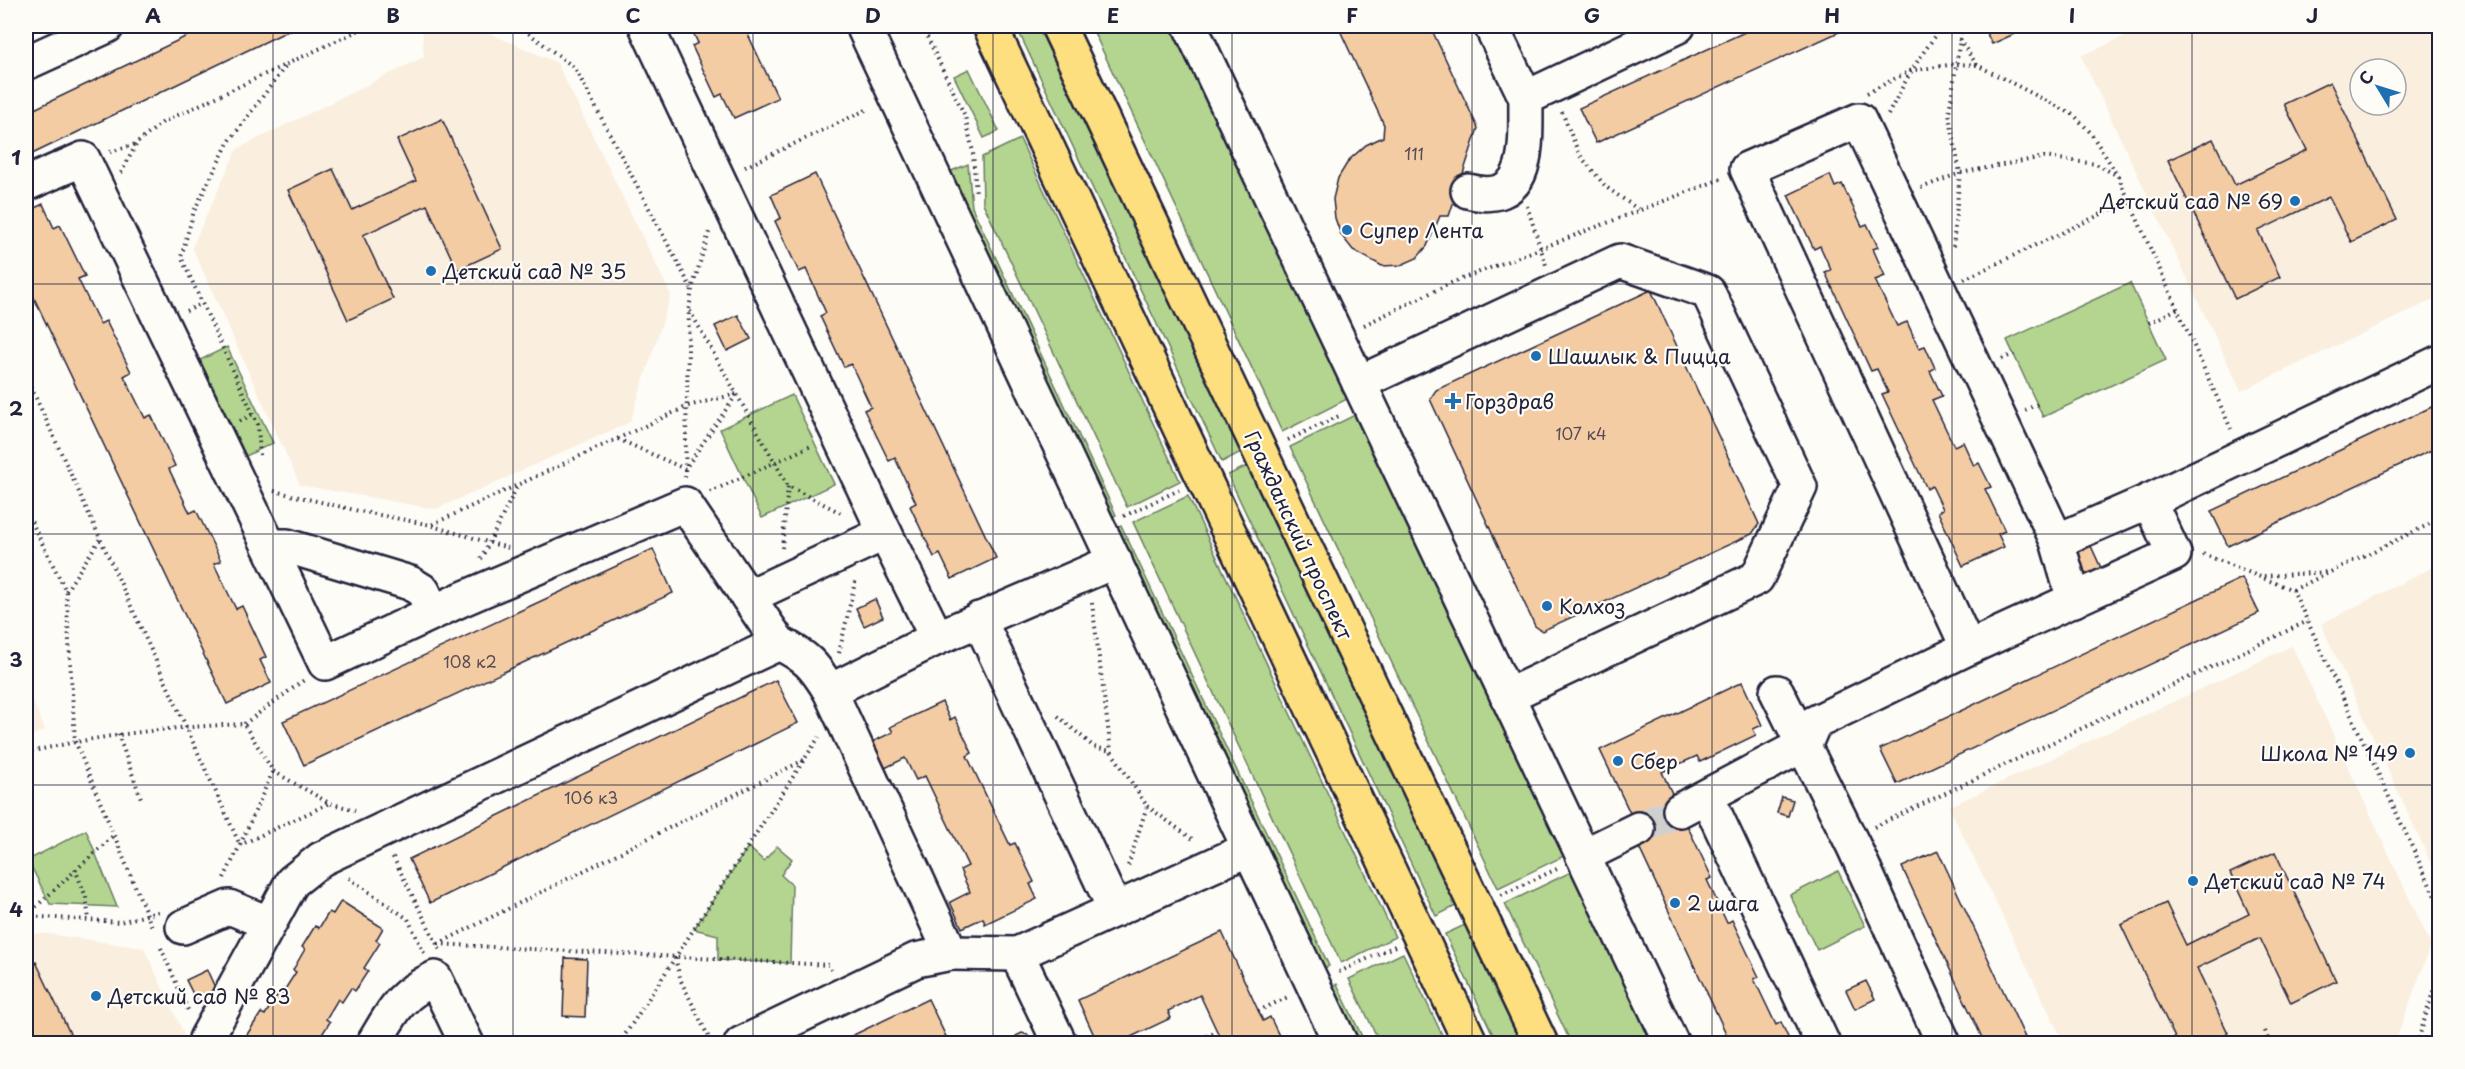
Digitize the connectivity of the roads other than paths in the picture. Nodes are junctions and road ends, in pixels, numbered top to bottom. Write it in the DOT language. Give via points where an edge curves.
graph roads {
  1 [pos="107,26"];
  2 [pos="646,26"];
  3 [pos="863,26"];
  4 [pos="990,26"];
  5 [pos="1058,26"];
  6 [pos="1190,26"];
  7 [pos="1491,26"];
  8 [pos="1678,26"];
  9 [pos="26,63"];
  10 [pos="1539,92"];
  11 [pos="26,184"];
  12 [pos="1468,191"];
  13 [pos="2439,362"];
  14 [pos="1353,397"];
  15 [pos="2149,501"];
  16 [pos="874,537"];
  17 [pos="2057,541"];
  18 [pos="268,546"];
  19 [pos="1102,567"];
  20 [pos="748,597"];
  21 [pos="2074,600"];
  22 [pos="433,612"];
  23 [pos="979,620"];
  24 [pos="937,638"];
  25 [pos="779,643"];
  26 [pos="1968,648"];
  27 [pos="1777,692"];
  28 [pos="1507,696"];
  29 [pos="834,700"];
  30 [pos="1805,744"];
  31 [pos="1638,829"];
  32 [pos="1249,849"];
  33 [pos="1573,861"];
  34 [pos="1115,910"];
  35 [pos="268,923"];
  36 [pos="167,929"];
  37 [pos="951,953"];
  38 [pos="1017,954"];
  39 [pos="206,1041"];
  40 [pos="373,1044"];
  41 [pos="467,1044"];
  42 [pos="741,1044"];
  43 [pos="1060,1044"];
  44 [pos="1341,1044"];
  45 [pos="1472,1044"];
  46 [pos="1540,1044"];
  47 [pos="1672,1044"];
  48 [pos="1823,1044"];
  49 [pos="1944,1044"];
  1 -- 9 [label="street"];
  2 -- 16 [label="street" via="839,434"];
  3 -- 19 [label="street"];
  4 -- 45 [label="main road"];
  5 -- 46 [label="main road, Гражданский проспект"];
  6 -- 14 [label="street"];
  7 -- 10 [label="street"];
  8 -- 10 [label="street"];
  10 -- 12 [label="street" via="1524,165 1515,180 1501,191 1485,195"];
  11 -- 18 [label="street" via="83,159"];
  13 -- 15 [label="street"];
  14 -- 28 [label="street"];
  14 -- 28 [label="street" via="1620,261 1708,292 1800,487 1757,578"];
  15 -- 17 [label="street"];
  15 -- 21 [label="street" via="2174,554"];
  16 -- 20 [label="street"];
  16 -- 24 [label="street"];
  17 -- 21 [label="street"];
  17 -- 26 [label="street" via="1859,120 1747,169"];
  18 -- 22 [label="street" via="287,546 410,583 423,591"];
  18 -- 22 [label="street" via="325,663"];
  19 -- 23 [label="street"];
  19 -- 32 [label="street"];
  20 -- 22 [label="street" via="685,504"];
  20 -- 25 [label="street"];
  21 -- 26 [label="street"];
  23 -- 24 [label="street"];
  23 -- 34 [label="street"];
  24 -- 29 [label="street"];
  25 -- 29 [label="street" via="816,667"];
  25 -- 35 [label="street" via="321,859 292,882"];
  26 -- 30 [label="street" via="1814,723"];
  27 -- 30 [label="street"];
  28 -- 33 [label="street"];
  29 -- 37 [label="street"];
  30 -- 48 [label="street" via="1693,803"];
  30 -- 49 [label="street"];
  31 -- 33 [label="street"];
  32 -- 34 [label="street"];
  32 -- 44 [label="street"];
  33 -- 47 [label="street"];
  34 -- 38 [label="street"];
  35 -- 36 [label="street" via="229,908"];
  35 -- 39 [label="street"];
  37 -- 38 [label="street"];
  37 -- 42 [label="street" via="916,960"];
  38 -- 43 [label="street"];
  40 -- 41 [label="street" via="398,1003 439,966"];
}
